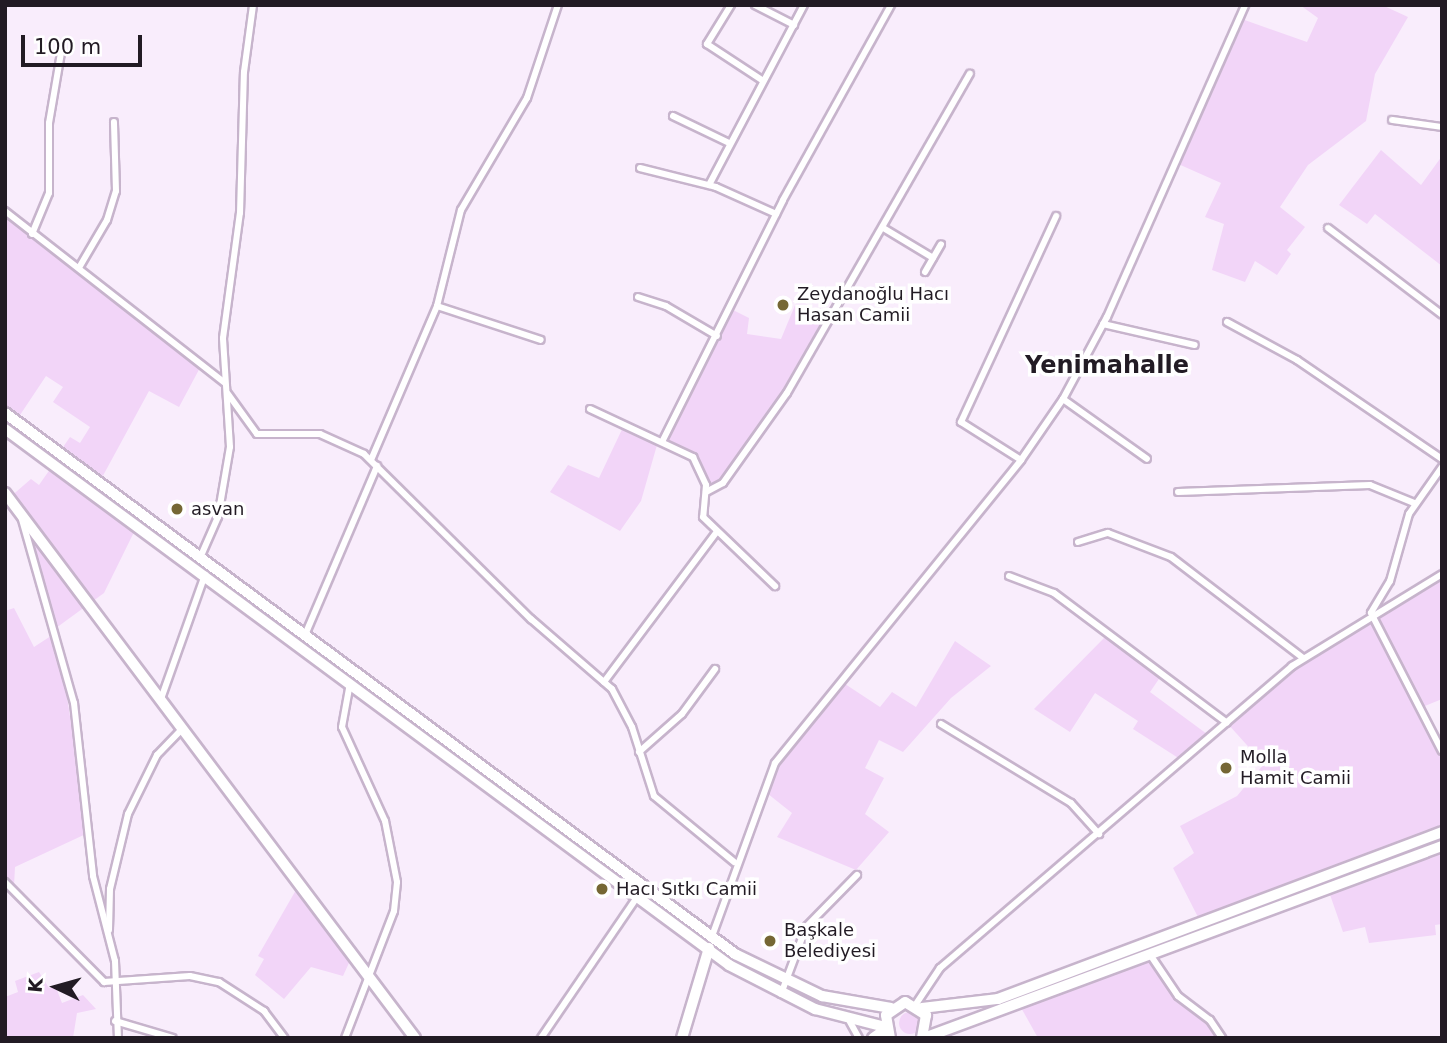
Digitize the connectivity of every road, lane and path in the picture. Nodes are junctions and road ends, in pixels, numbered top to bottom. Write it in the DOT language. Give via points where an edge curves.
graph roads {
  1 [pos="253,5"];
  2 [pos="558,5"];
  3 [pos="731,5"];
  4 [pos="755,5"];
  5 [pos="804,5"];
  6 [pos="891,5"];
  7 [pos="1245,5"];
  8 [pos="794,25"];
  9 [pos="61,53"];
  10 [pos="970,74"];
  11 [pos="762,80"];
  12 [pos="673,116"];
  13 [pos="1392,120"];
  14 [pos="114,121"];
  15 [pos="1442,127"];
  16 [pos="729,143"];
  17 [pos="640,168"];
  18 [pos="709,185"];
  19 [pos="5,211"];
  20 [pos="776,215"];
  21 [pos="1056,216"];
  22 [pos="1328,228"];
  23 [pos="885,229"];
  24 [pos="32,234"];
  25 [pos="941,244"];
  26 [pos="933,258"];
  27 [pos="80,266"];
  28 [pos="925,272"];
  29 [pos="638,297"];
  30 [pos="438,306"];
  31 [pos="1442,315"];
  32 [pos="1227,322"];
  33 [pos="1103,324"];
  34 [pos="717,336"];
  35 [pos="541,340"];
  36 [pos="1195,345"];
  37 [pos="225,383"];
  38 [pos="228,394"];
  39 [pos="1063,398"];
  40 [pos="590,409"];
  41 [pos="5,413"];
  42 [pos="5,429"];
  43 [pos="663,440"];
  44 [pos="1442,458"];
  45 [pos="1147,459"];
  46 [pos="371,460"];
  47 [pos="1021,460"];
  48 [pos="377,466"];
  49 [pos="1442,467"];
  50 [pos="706,492"];
  51 [pos="1178,492"];
  52 [pos="5,493"];
  53 [pos="1415,503"];
  54 [pos="20,513"];
  55 [pos="716,533"];
  56 [pos="1079,542"];
  57 [pos="201,558"];
  58 [pos="1442,574"];
  59 [pos="205,575"];
  60 [pos="1009,576"];
  61 [pos="775,586"];
  62 [pos="1371,613"];
  63 [pos="305,635"];
  64 [pos="1303,658"];
  65 [pos="715,669"];
  66 [pos="604,682"];
  67 [pos="350,683"];
  68 [pos="161,699"];
  69 [pos="1227,723"];
  70 [pos="941,724"];
  71 [pos="183,728"];
  72 [pos="1442,751"];
  73 [pos="639,752"];
  74 [pos="1442,832"];
  75 [pos="1099,834"];
  76 [pos="1442,846"];
  77 [pos="734,862"];
  78 [pos="857,875"];
  79 [pos="5,882"];
  80 [pos="638,896"];
  81 [pos="109,936"];
  82 [pos="711,939"];
  83 [pos="709,951"];
  84 [pos="1151,957"];
  85 [pos="370,973"];
  86 [pos="785,982"];
  87 [pos="115,984"];
  88 [pos="780,994"];
  89 [pos="919,1006"];
  90 [pos="891,1008"];
  91 [pos="116,1021"];
  92 [pos="850,1022"];
  93 [pos="887,1031"];
  94 [pos="543,1037"];
  95 [pos="118,1038"];
  96 [pos="173,1038"];
  97 [pos="284,1038"];
  98 [pos="345,1038"];
  99 [pos="415,1038"];
  100 [pos="682,1038"];
  101 [pos="859,1038"];
  102 [pos="873,1038"];
  103 [pos="923,1038"];
  104 [pos="1222,1038"];
  1 -- 37 [label="street" via="244,72 240,213 223,338"];
  2 -- 30 [label="street" via="527,98 461,210"];
  3 -- 11 [label="street" via="707,44"];
  4 -- 8 [label="street"];
  5 -- 8 [label="street"];
  6 -- 20 [label="street"];
  7 -- 33 [label="street"];
  8 -- 11 [label="street"];
  9 -- 24 [label="street" via="49,123 49,193"];
  10 -- 23 [label="street"];
  11 -- 16 [label="street"];
  12 -- 16 [label="street"];
  13 -- 15 [label="street"];
  14 -- 27 [label="street" via="116,191 107,220"];
  16 -- 18 [label="street"];
  17 -- 18 [label="street"];
  18 -- 20 [label="street"];
  19 -- 24 [label="street"];
  20 -- 34 [label="street"];
  21 -- 47 [label="street" via="961,422"];
  22 -- 31 [label="street"];
  23 -- 26 [label="street"];
  23 -- 50 [label="street" via="756,439 723,482"];
  24 -- 27 [label="street"];
  25 -- 26 [label="street"];
  26 -- 28 [label="street"];
  27 -- 37 [label="street"];
  29 -- 34 [label="street" via="666,306"];
  30 -- 35 [label="street"];
  30 -- 46 [label="street"];
  32 -- 44 [label="street" via="1297,360"];
  33 -- 36 [label="street"];
  33 -- 39 [label="street"];
  34 -- 43 [label="street"];
  37 -- 38 [label="street"];
  38 -- 46 [label="street" via="257,434 320,434"];
  38 -- 57 [label="street" via="228,469"];
  39 -- 45 [label="street"];
  39 -- 47 [label="street"];
  40 -- 43 [label="street"];
  41 -- 57 [label="main road"];
  42 -- 59 [label="main road"];
  43 -- 50 [label="street" via="693,457"];
  46 -- 48 [label="street"];
  47 -- 77 [label="street" via="786,747"];
  48 -- 63 [label="street"];
  48 -- 66 [label="street"];
  49 -- 53 [label="street"];
  50 -- 55 [label="street" via="702,512"];
  51 -- 53 [label="street" via="1378,485"];
  52 -- 54 [label="main road"];
  53 -- 62 [label="street" via="1390,580"];
  54 -- 68 [label="main road"];
  54 -- 81 [label="street" via="74,703 93,876"];
  55 -- 61 [label="street"];
  55 -- 66 [label="street"];
  56 -- 64 [label="street" via="1108,533 1171,557"];
  57 -- 63 [label="main road"];
  58 -- 62 [label="street"];
  59 -- 67 [label="main road"];
  59 -- 68 [label="street"];
  60 -- 69 [label="street" via="1054,593"];
  62 -- 64 [label="street"];
  62 -- 72 [label="street"];
  63 -- 82 [label="main road"];
  64 -- 69 [label="street"];
  65 -- 73 [label="street" via="682,714"];
  66 -- 73 [label="street" via="622,702"];
  67 -- 80 [label="main road"];
  67 -- 85 [label="street" via="342,727 385,821 396,871 394,911"];
  68 -- 71 [label="main road"];
  69 -- 75 [label="street"];
  70 -- 75 [label="street" via="1071,803"];
  71 -- 81 [label="street" via="158,755 128,814 110,889"];
  71 -- 85 [label="main road"];
  73 -- 77 [label="street" via="658,802"];
  74 -- 89 [label="main road" via="998,999"];
  75 -- 89 [label="street" via="940,968"];
  76 -- 84 [label="main road"];
  77 -- 82 [label="street"];
  78 -- 86 [label="street" via="806,927"];
  79 -- 87 [label="street" via="101,979"];
  80 -- 83 [label="main road"];
  80 -- 94 [label="street"];
  81 -- 87 [label="street"];
  82 -- 83 [label="main road"];
  82 -- 86 [label="main road"];
  83 -- 88 [label="main road"];
  83 -- 100 [label="main road"];
  84 -- 103 [label="main road"];
  84 -- 104 [label="street" via="1178,996 1210,1020"];
  85 -- 98 [label="street"];
  85 -- 99 [label="main road"];
  86 -- 88 [label="street"];
  86 -- 90 [label="main road" via="847,1003"];
  87 -- 91 [label="street"];
  87 -- 97 [label="street" via="190,976 219,982 255,1003"];
  88 -- 92 [label="main road"];
  89 -- 90 [label="main road"];
  89 -- 103 [label="main road" via="928,1022"];
  90 -- 93 [label="main road"];
  91 -- 95 [label="street"];
  91 -- 96 [label="street"];
  92 -- 93 [label="main road"];
  92 -- 101 [label="street"];
  93 -- 102 [label="main road"];
}
